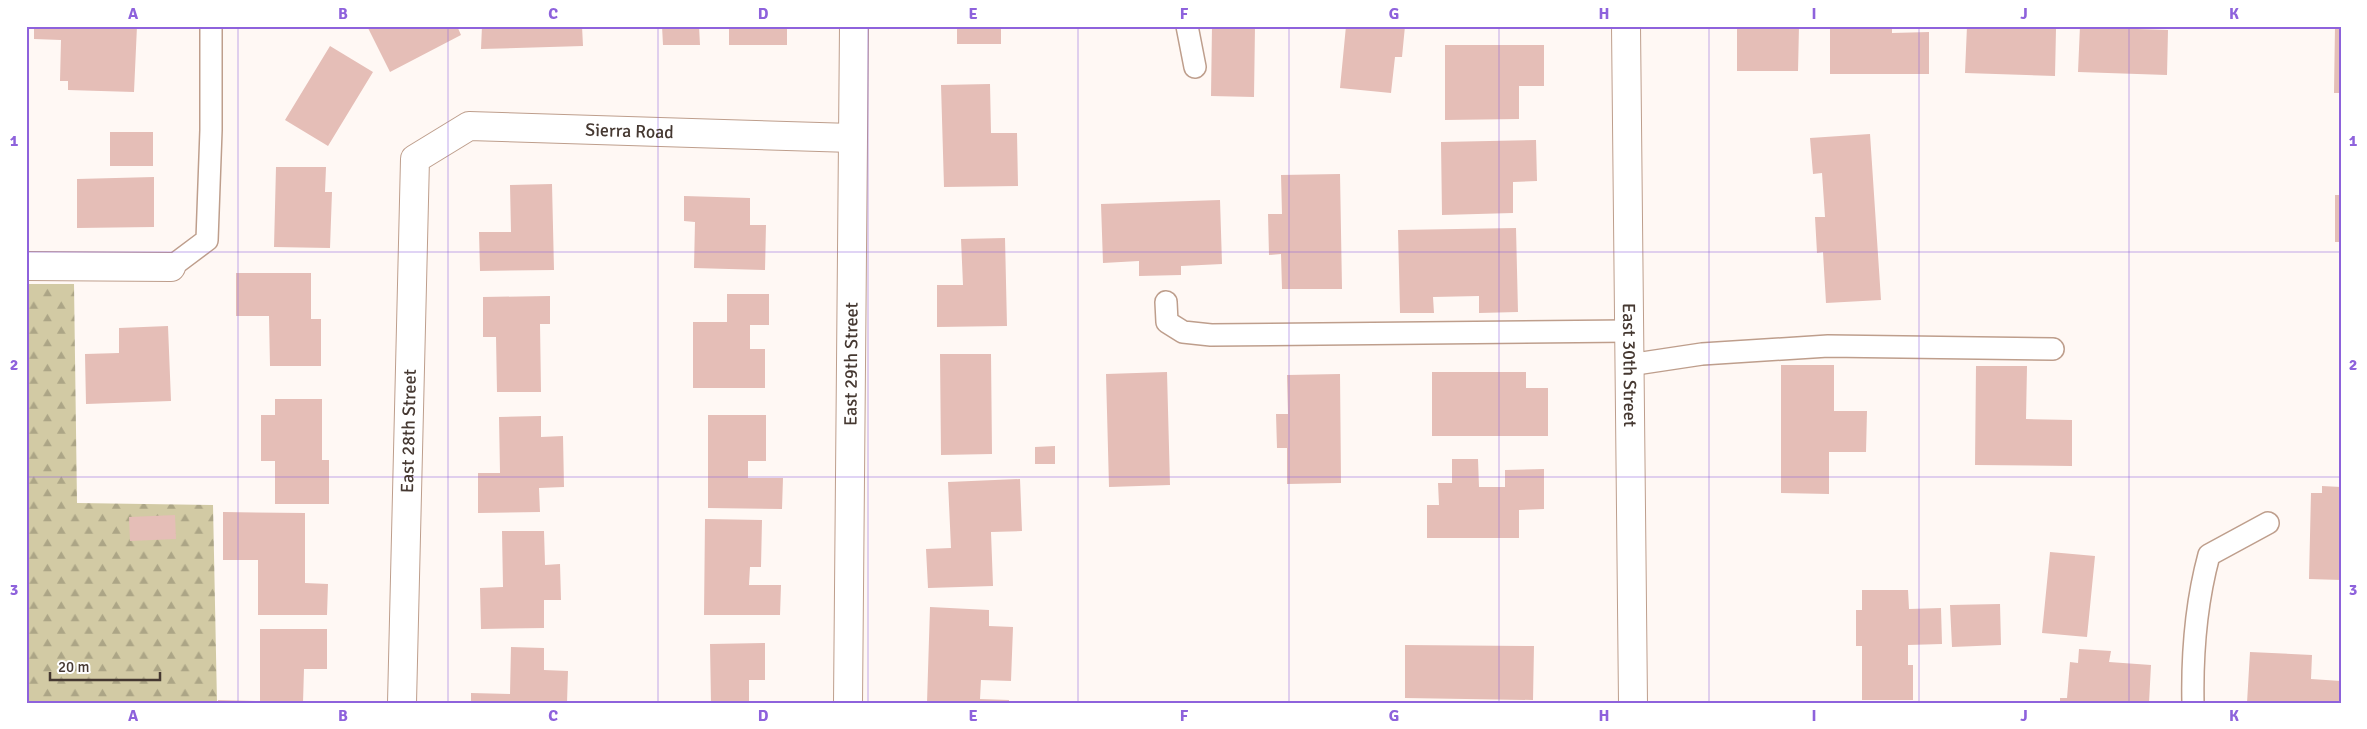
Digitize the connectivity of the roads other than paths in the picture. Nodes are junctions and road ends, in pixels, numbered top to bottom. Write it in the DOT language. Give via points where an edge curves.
graph roads {
  1 [pos="211,26"];
  2 [pos="854,26"];
  3 [pos="1187,26"];
  4 [pos="1626,26"];
  5 [pos="1195,67"];
  6 [pos="852,138"];
  7 [pos="415,159"];
  8 [pos="26,266"];
  9 [pos="172,267"];
  10 [pos="1166,302"];
  11 [pos="1629,331"];
  12 [pos="2053,349"];
  13 [pos="1629,365"];
  14 [pos="2268,523"];
  15 [pos="402,703"];
  16 [pos="848,703"];
  17 [pos="1633,703"];
  18 [pos="2193,703"];
  1 -- 9 [label="lane" via="207,240"];
  2 -- 6 [label="street, East 29th Street"];
  3 -- 5 [label="lane"];
  4 -- 11 [label="street, East 30th Street"];
  6 -- 7 [label="street, Sierra Road" via="469,126"];
  6 -- 16 [label="street, East 29th Street"];
  7 -- 15 [label="street, East 28th Street"];
  8 -- 9 [label="street"];
  10 -- 11 [label="lane" via="1167,322 1183,332 1211,335"];
  11 -- 13 [label="street, East 30th Street"];
  12 -- 13 [label="lane" via="1828,346 1702,354"];
  13 -- 17 [label="street, East 30th Street"];
  14 -- 18 [label="lane" via="2209,555 2201,585 2193,665"];
}
